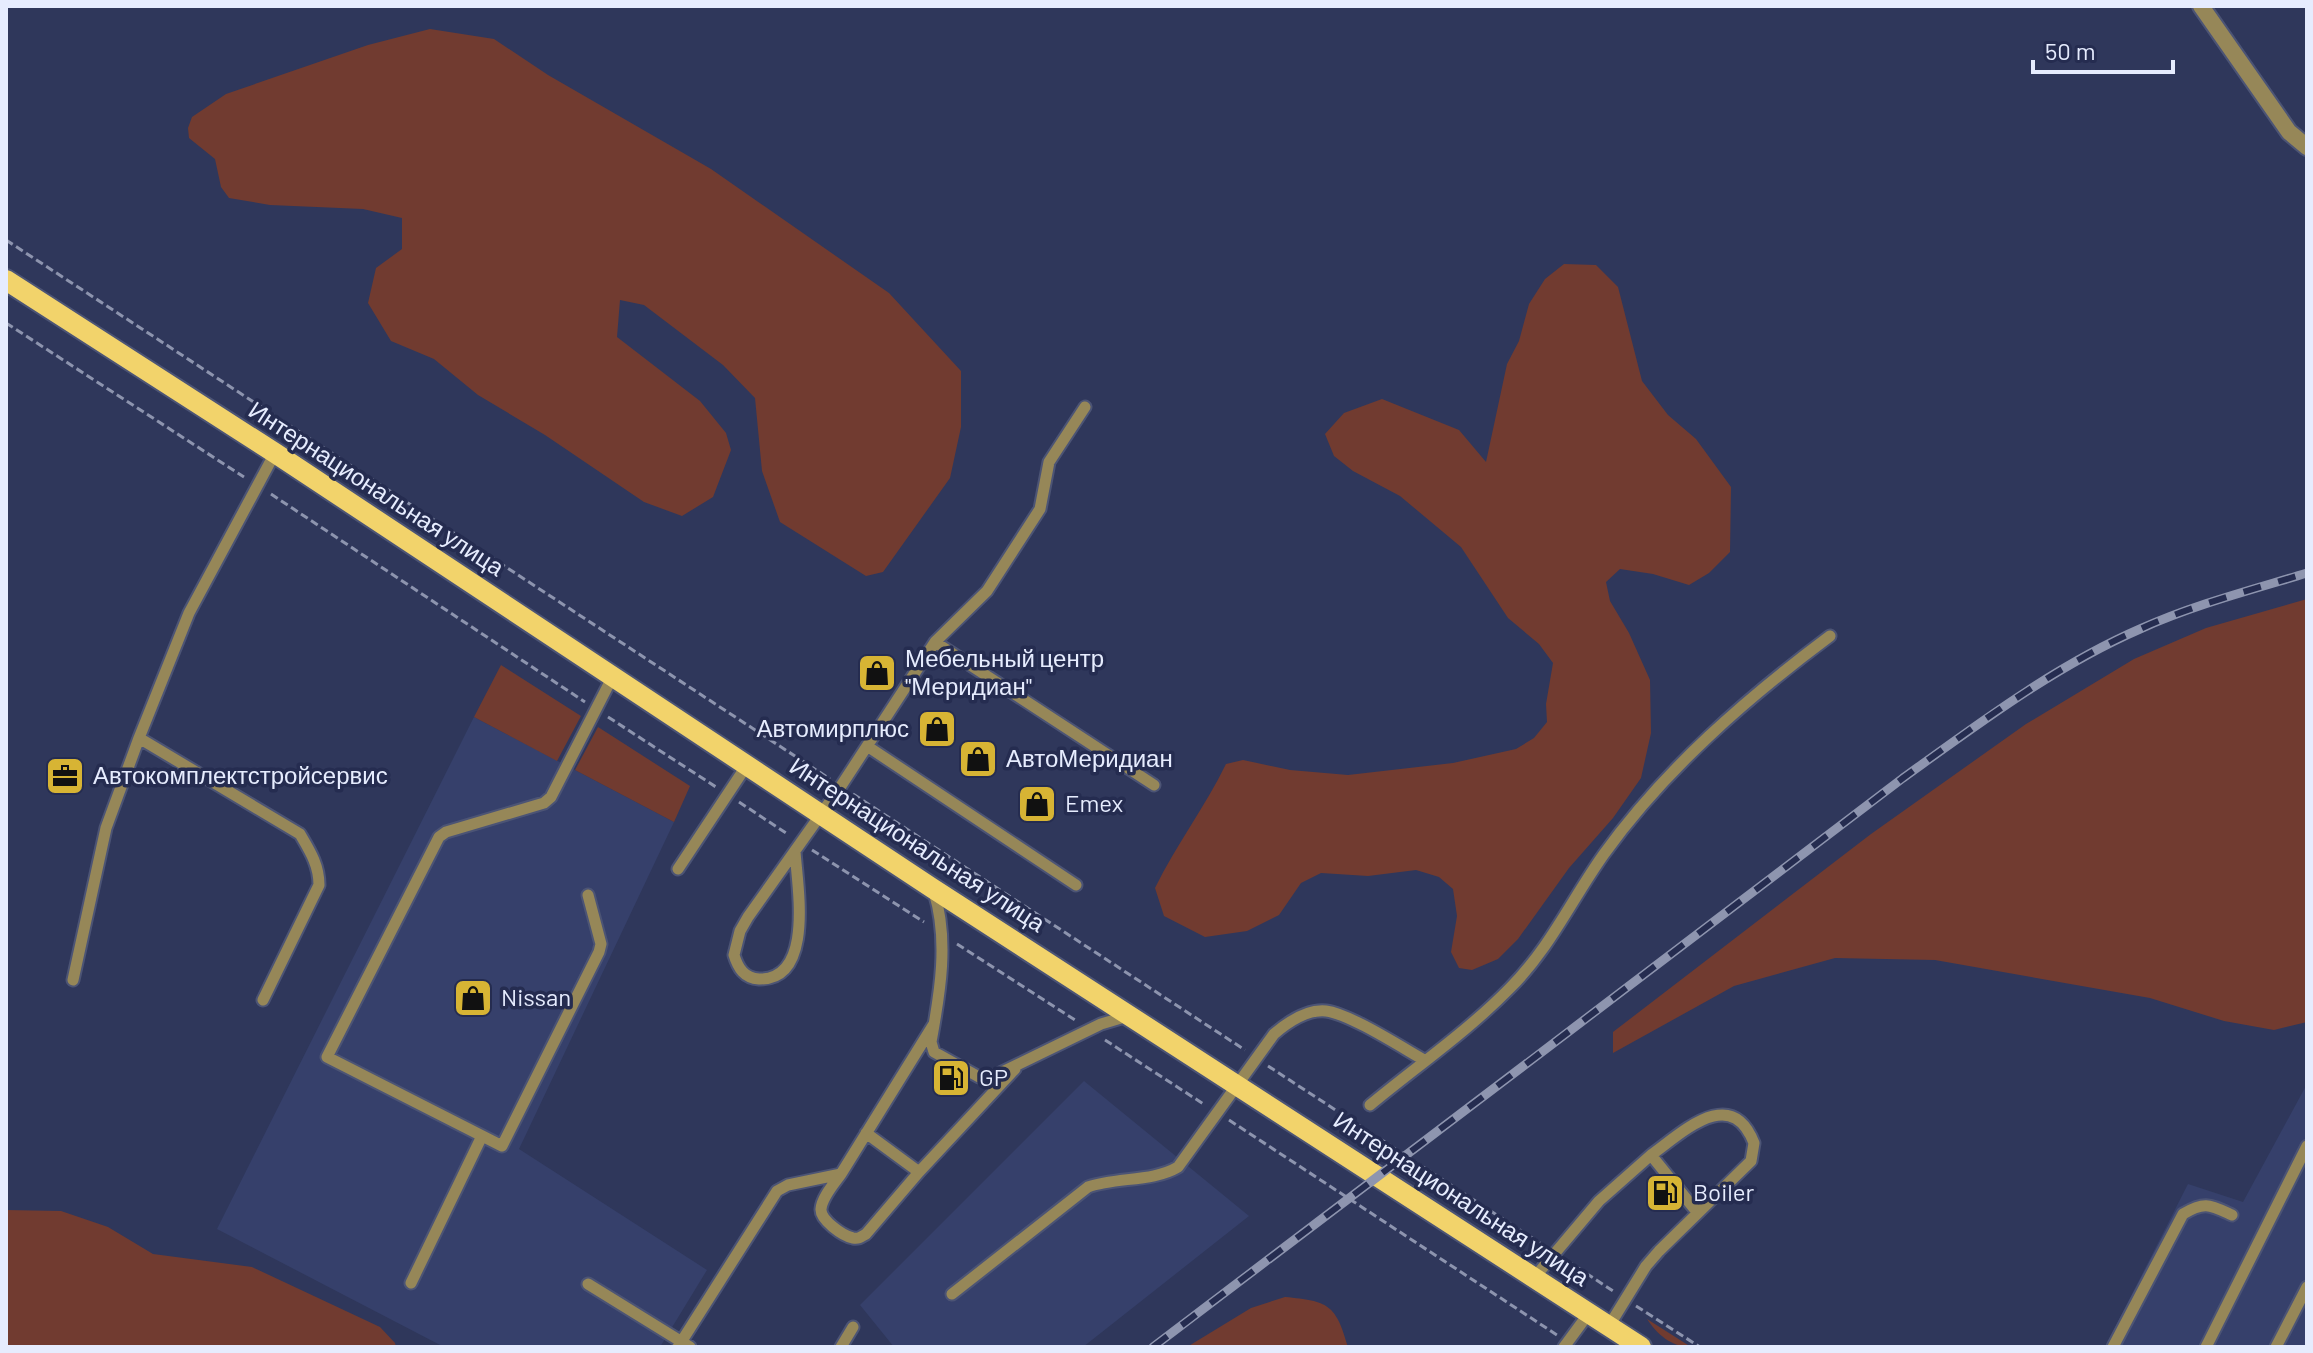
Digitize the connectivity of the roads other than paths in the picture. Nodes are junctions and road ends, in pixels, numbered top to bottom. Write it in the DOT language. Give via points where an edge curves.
graph roads {
  1 [pos="2201,6"];
  2 [pos="2307,147"];
  3 [pos="6,280"];
  4 [pos="1085,407"];
  5 [pos="275,453"];
  6 [pos="1830,636"];
  7 [pos="935,642"];
  8 [pos="613,676"];
  9 [pos="139,738"];
  10 [pos="867,746"];
  11 [pos="747,765"];
  12 [pos="1154,785"];
  13 [pos="822,814"];
  14 [pos="795,851"];
  15 [pos="678,869"];
  16 [pos="1076,885"];
  17 [pos="932,888"];
  18 [pos="588,895"];
  19 [pos="73,980"];
  20 [pos="263,1000"];
  21 [pos="1131,1015"];
  22 [pos="934,1024"];
  23 [pos="1424,1060"];
  24 [pos="1022,1062"];
  25 [pos="1239,1086"];
  26 [pos="1370,1105"];
  27 [pos="866,1133"];
  28 [pos="482,1136"];
  29 [pos="2307,1146"];
  30 [pos="1651,1155"];
  31 [pos="919,1172"];
  32 [pos="841,1174"];
  33 [pos="1697,1212"];
  34 [pos="2232,1215"];
  35 [pos="1534,1278"];
  36 [pos="411,1283"];
  37 [pos="588,1284"];
  38 [pos="2307,1287"];
  39 [pos="952,1294"];
  40 [pos="1589,1313"];
  41 [pos="1609,1326"];
  42 [pos="853,1327"];
  43 [pos="683,1345"];
  44 [pos="841,1347"];
  45 [pos="1564,1347"];
  46 [pos="1641,1347"];
  47 [pos="2113,1347"];
  48 [pos="2206,1347"];
  49 [pos="2276,1347"];
  1 -- 2 [label="street" via="2289,132"];
  3 -- 5 [label="main road, Интернациональная улица"];
  4 -- 7 [label="lane" via="1049,462 1040,509 987,591"];
  5 -- 8 [label="main road, Интернациональная улица"];
  5 -- 9 [label="lane" via="189,613"];
  6 -- 23 [label="lane" via="1764,686 1669,776 1603,856 1565,919 1511,988"];
  7 -- 10 [label="lane"];
  7 -- 12 [label="lane"];
  8 -- 11 [label="main road, Интернациональная улица"];
  8 -- 28 [label="lane" via="551,797 439,837 327,1057"];
  9 -- 19 [label="lane" via="106,828"];
  9 -- 20 [label="lane" via="300,834 312,854 319,885"];
  10 -- 13 [label="lane"];
  10 -- 16 [label="lane"];
  11 -- 13 [label="main road, Интернациональная улица"];
  11 -- 15 [label="lane"];
  13 -- 14 [label="lane"];
  13 -- 17 [label="main road, Интернациональная улица"];
  14 -- 14 [label="lane" via="798,945 774,976 753,978 742,972 734,955 740,931"];
  17 -- 21 [label="main road, Интернациональная улица"];
  17 -- 22 [label="lane" via="943,935"];
  18 -- 28 [label="lane" via="599,952 502,1146"];
  21 -- 24 [label="lane"];
  21 -- 25 [label="main road, Интернациональная улица"];
  22 -- 24 [label="lane" via="934,1052 979,1077"];
  22 -- 27 [label="lane"];
  23 -- 25 [label="lane" via="1324,1011 1296,1018 1274,1034"];
  23 -- 26 [label="lane"];
  24 -- 31 [label="lane"];
  25 -- 35 [label="main road, Интернациональная улица"];
  25 -- 39 [label="lane" via="1174,1170 1088,1187"];
  27 -- 31 [label="lane"];
  27 -- 32 [label="lane"];
  28 -- 36 [label="lane"];
  29 -- 48 [label="lane"];
  30 -- 33 [label="lane"];
  30 -- 33 [label="lane" via="1712,1115 1731,1117 1751,1135 1751,1161"];
  30 -- 35 [label="lane" via="1599,1201"];
  31 -- 32 [label="lane" via="859,1238 851,1238 820,1212"];
  32 -- 43 [label="lane" via="777,1191"];
  33 -- 41 [label="lane" via="1646,1266"];
  34 -- 47 [label="lane" via="2211,1205 2183,1214"];
  35 -- 40 [label="main road, Интернациональная улица"];
  37 -- 43 [label="lane"];
  38 -- 49 [label="lane"];
  40 -- 41 [label="main road, Интернациональная улица"];
  40 -- 45 [label="lane"];
  41 -- 46 [label="main road, Интернациональная улица"];
  42 -- 44 [label="lane"];
}
